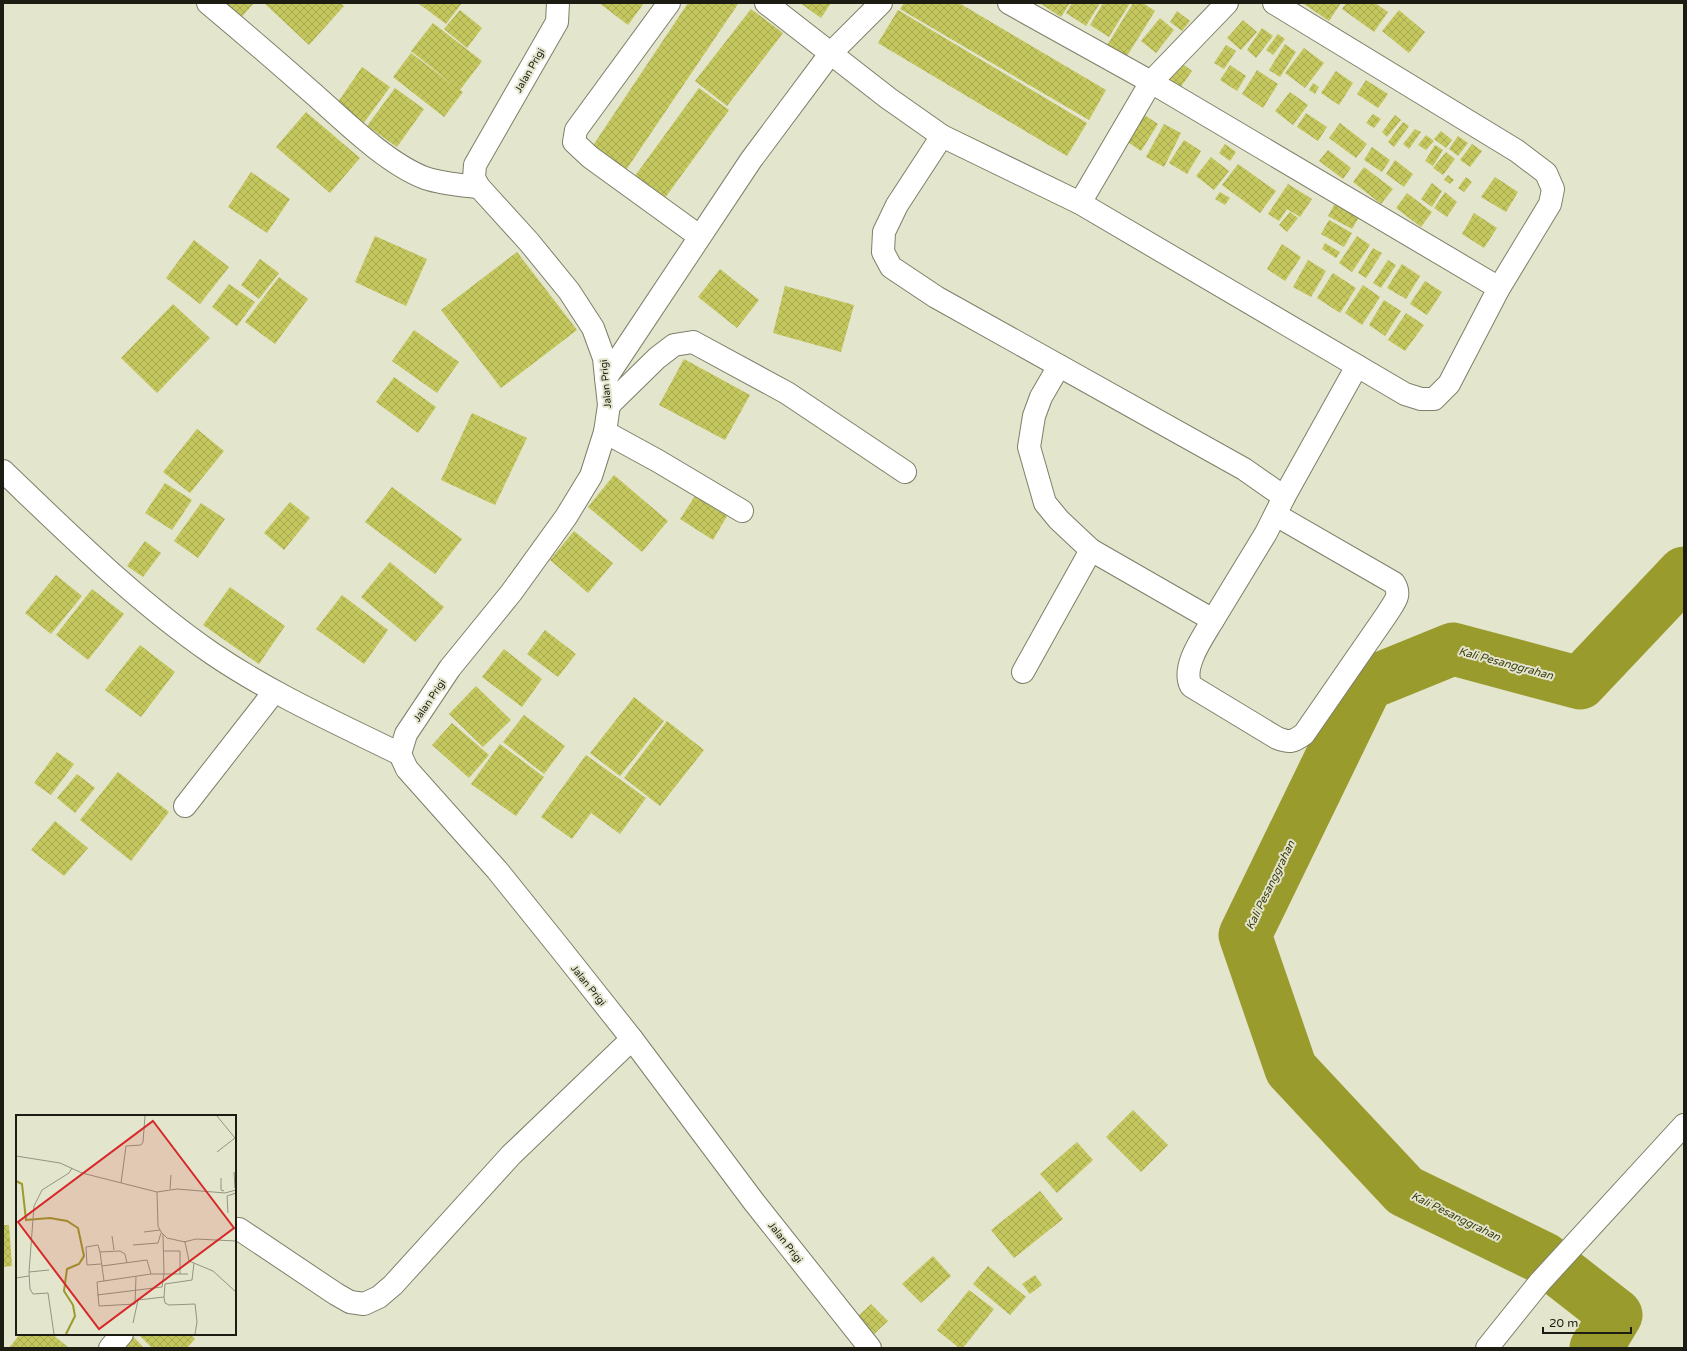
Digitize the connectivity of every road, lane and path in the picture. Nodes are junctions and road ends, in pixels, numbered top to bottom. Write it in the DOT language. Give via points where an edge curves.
graph roads {
  1 [pos="208,3"];
  2 [pos="558,3"];
  3 [pos="669,3"];
  4 [pos="766,3"];
  5 [pos="881,3"];
  6 [pos="1009,3"];
  7 [pos="1227,3"];
  8 [pos="1274,3"];
  9 [pos="830,54"];
  10 [pos="1151,82"];
  11 [pos="942,136"];
  12 [pos="479,187"];
  13 [pos="1080,203"];
  14 [pos="699,236"];
  15 [pos="1499,288"];
  16 [pos="1059,366"];
  17 [pos="1357,366"];
  18 [pos="606,378"];
  19 [pos="608,405"];
  20 [pos="605,432"];
  21 [pos="3,471"];
  22 [pos="905,472"];
  23 [pos="1280,506"];
  24 [pos="742,511"];
  25 [pos="1091,550"];
  26 [pos="1212,620"];
  27 [pos="1023,672"];
  28 [pos="274,692"];
  29 [pos="400,754"];
  30 [pos="185,806"];
  31 [pos="632,1039"];
  32 [pos="1684,1125"];
  33 [pos="236,1229"];
  34 [pos="121,1335"];
  35 [pos="110,1348"];
  36 [pos="870,1348"];
  37 [pos="1487,1348"];
  1 -- 12 [label="street" via="364,139 399,164 424,177 449,184"];
  2 -- 12 [label="street, Jalan Prigi" via="557,22 475,165 474,178"];
  3 -- 14 [label="street" via="576,130 574,142 590,157"];
  4 -- 9 [label="street"];
  5 -- 9 [label="street"];
  6 -- 10 [label="street"];
  7 -- 10 [label="street"];
  8 -- 15 [label="street" via="1517,151 1546,173 1553,189 1550,204"];
  9 -- 11 [label="street"];
  9 -- 14 [label="street" via="751,160"];
  10 -- 13 [label="street"];
  10 -- 15 [label="street"];
  11 -- 13 [label="street"];
  11 -- 16 [label="street" via="897,205 884,232 883,252 891,267 936,297"];
  12 -- 18 [label="street, Jalan Prigi" via="569,291 593,328 604,358"];
  13 -- 17 [label="street"];
  14 -- 18 [label="street"];
  15 -- 17 [label="street" via="1449,384 1434,399 1421,399 1405,394"];
  16 -- 23 [label="street" via="1244,469"];
  16 -- 25 [label="street" via="1041,397 1034,416 1029,447 1045,504"];
  17 -- 23 [label="street"];
  18 -- 19 [label="street, Jalan Prigi"];
  19 -- 20 [label="street, Jalan Prigi"];
  19 -- 22 [label="street" via="674,344 693,342 787,393"];
  20 -- 24 [label="street"];
  20 -- 29 [label="street, Jalan Prigi" via="591,476 566,517 511,593 450,668 406,734"];
  21 -- 28 [label="street" via="72,538 143,600 214,654"];
  23 -- 26 [label="street"];
  23 -- 26 [label="street" via="1394,583 1398,595 1387,614 1304,734 1297,740 1288,742 1277,738 1191,686 1187,673"];
  25 -- 26 [label="street"];
  25 -- 27 [label="street"];
  28 -- 29 [label="street"];
  28 -- 30 [label="street"];
  29 -- 31 [label="street, Jalan Prigi" via="407,769 497,870"];
  31 -- 33 [label="street" via="511,1155 410,1268 379,1297 364,1304 350,1302"];
  31 -- 36 [label="street, Jalan Prigi" via="754,1202"];
  32 -- 37 [label="street" via="1540,1282"];
  34 -- 35 [label="street"];
}
